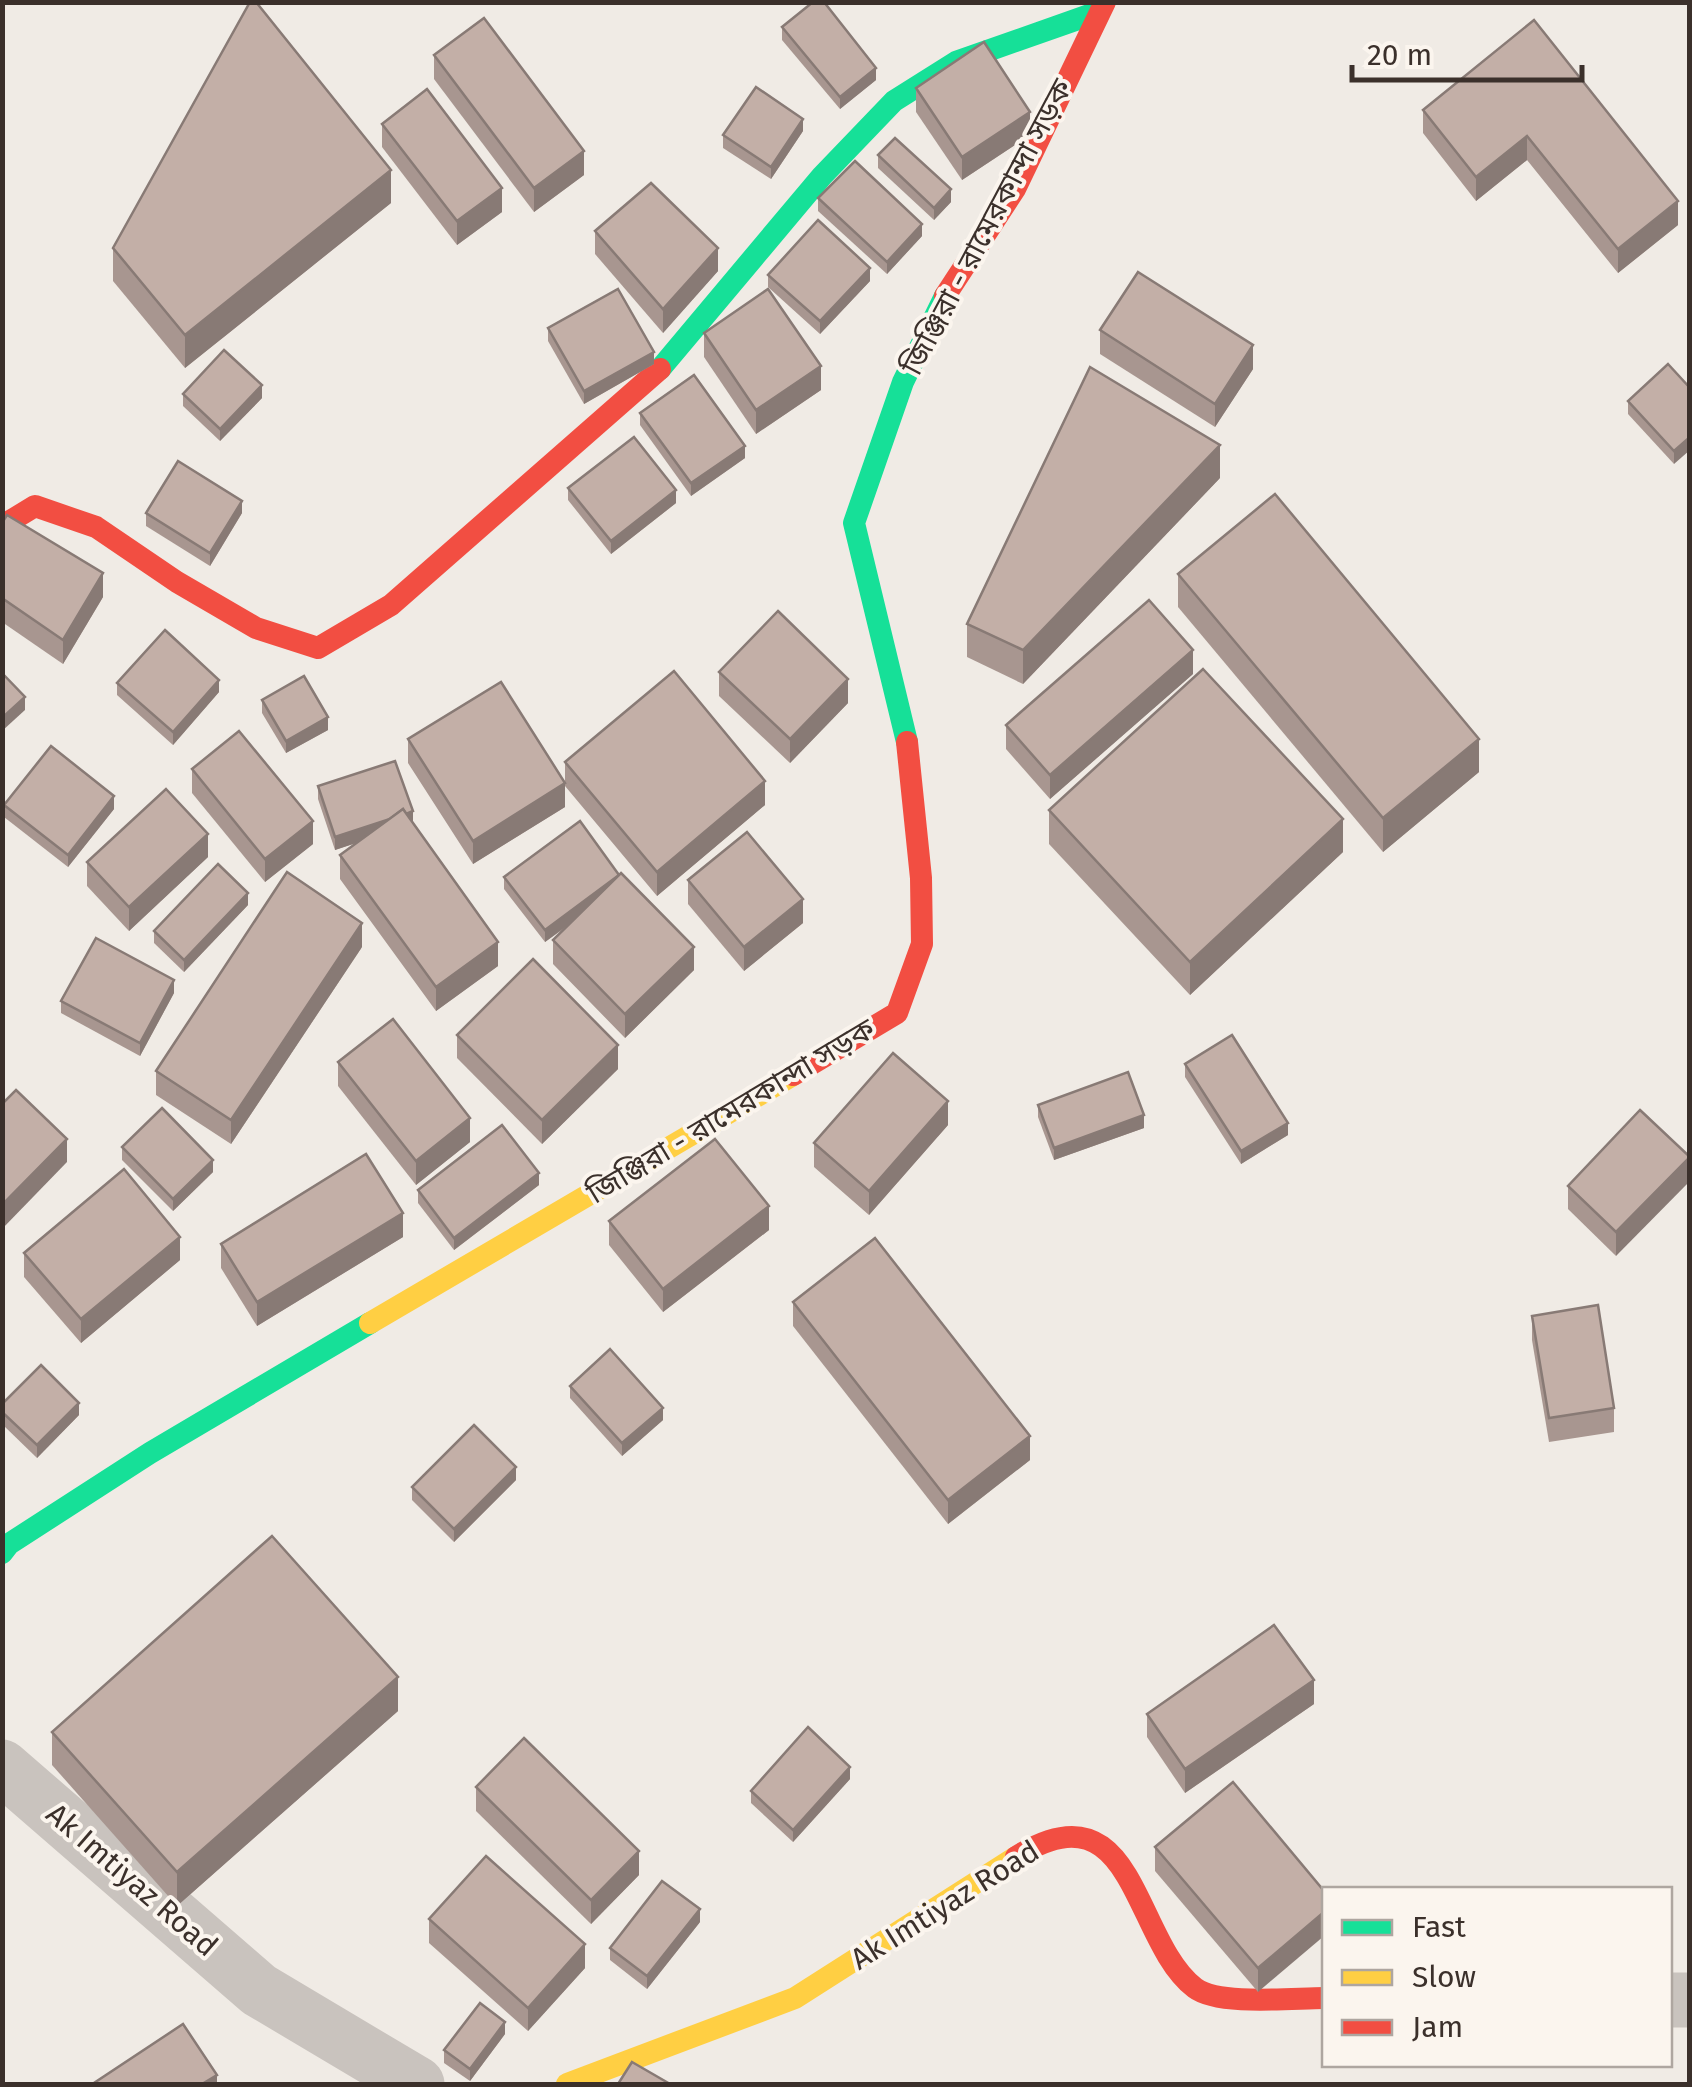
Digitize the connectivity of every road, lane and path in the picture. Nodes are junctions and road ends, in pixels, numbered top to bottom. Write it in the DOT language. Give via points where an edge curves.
graph roads {
  1 [pos="1101,7"];
  2 [pos="2,526"];
  3 [pos="5,1543"];
  4 [pos="2,1768"];
  5 [pos="1322,1998"];
  6 [pos="417,2084"];
  7 [pos="567,2084"];
  1 -- 2 [label="street" via="956,62 894,101 822,176 669,361 391,606 318,648 256,628 96,527 35,506"];
  1 -- 3 [label="street, জিঞ্জিরা - রামেরকান্দা সড়ক" via="1015,189 935,312 854,523 907,742 921,878 922,944 897,1013"];
  4 -- 6 [label="street, Ak Imtiyaz Road" via="259,1990"];
  5 -- 7 [label="street, Ak Imtiyaz Road" via="1216,1998 1195,1988 1172,1960 1124,1868 1090,1839 1065,1838 1039,1843 795,1998"];
}
